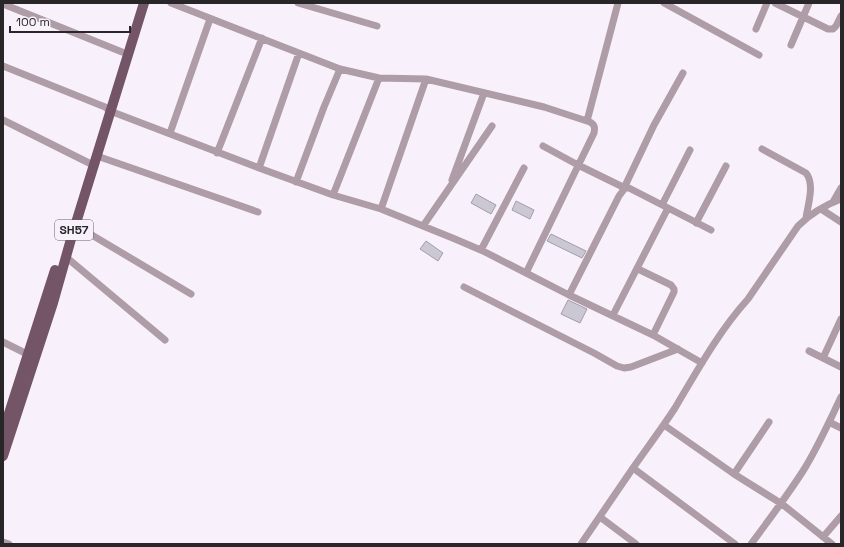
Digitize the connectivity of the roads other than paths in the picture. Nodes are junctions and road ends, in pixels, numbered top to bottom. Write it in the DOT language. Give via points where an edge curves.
graph roads {
  1 [pos="138,3"];
  2 [pos="144,3"];
  3 [pos="171,3"];
  4 [pos="298,3"];
  5 [pos="618,3"];
  6 [pos="664,3"];
  7 [pos="767,3"];
  8 [pos="775,3"];
  9 [pos="809,3"];
  10 [pos="3,4"];
  11 [pos="841,16"];
  12 [pos="803,17"];
  13 [pos="210,19"];
  14 [pos="377,26"];
  15 [pos="756,29"];
  16 [pos="262,38"];
  17 [pos="791,45"];
  18 [pos="122,52"];
  19 [pos="299,53"];
  20 [pos="759,55"];
  21 [pos="3,66"];
  22 [pos="340,69"];
  23 [pos="683,73"];
  24 [pos="379,78"];
  25 [pos="426,79"];
  26 [pos="484,93"];
  27 [pos="108,109"];
  28 [pos="3,120"];
  29 [pos="587,121"];
  30 [pos="492,126"];
  31 [pos="170,134"];
  32 [pos="543,146"];
  33 [pos="762,149"];
  34 [pos="690,150"];
  35 [pos="217,153"];
  36 [pos="97,156"];
  37 [pos="88,163"];
  38 [pos="578,165"];
  39 [pos="726,166"];
  40 [pos="259,168"];
  41 [pos="524,168"];
  42 [pos="296,182"];
  43 [pos="624,188"];
  44 [pos="841,188"];
  45 [pos="448,191"];
  46 [pos="333,194"];
  47 [pos="841,199"];
  48 [pos="833,202"];
  49 [pos="665,206"];
  50 [pos="381,209"];
  51 [pos="821,209"];
  52 [pos="258,212"];
  53 [pos="806,218"];
  54 [pos="841,222"];
  55 [pos="696,223"];
  56 [pos="75,225"];
  57 [pos="423,226"];
  58 [pos="711,230"];
  59 [pos="481,250"];
  60 [pos="66,257"];
  61 [pos="638,269"];
  62 [pos="526,273"];
  63 [pos="464,287"];
  64 [pos="191,294"];
  65 [pos="569,295"];
  66 [pos="613,315"];
  67 [pos="841,319"];
  68 [pos="653,335"];
  69 [pos="165,340"];
  70 [pos="3,342"];
  71 [pos="678,349"];
  72 [pos="809,351"];
  73 [pos="31,356"];
  74 [pos="824,358"];
  75 [pos="702,363"];
  76 [pos="841,367"];
  77 [pos="841,397"];
  78 [pos="769,422"];
  79 [pos="829,422"];
  80 [pos="664,425"];
  81 [pos="841,428"];
  82 [pos="3,432"];
  83 [pos="5,442"];
  84 [pos="3,456"];
  85 [pos="633,468"];
  86 [pos="734,474"];
  87 [pos="782,504"];
  88 [pos="841,516"];
  89 [pos="600,517"];
  90 [pos="824,537"];
  91 [pos="3,542"];
  92 [pos="9,544"];
  93 [pos="581,544"];
  94 [pos="636,544"];
  95 [pos="735,544"];
  96 [pos="751,544"];
  97 [pos="832,544"];
  1 -- 18 [label="main road, SH57"];
  2 -- 27 [label="main road, SH57"];
  3 -- 13 [label="street"];
  4 -- 14 [label="street"];
  5 -- 29 [label="street"];
  6 -- 20 [label="street"];
  7 -- 15 [label="street"];
  8 -- 12 [label="street"];
  9 -- 12 [label="street"];
  10 -- 18 [label="street"];
  11 -- 12 [label="street" via="833,29"];
  12 -- 17 [label="street"];
  13 -- 16 [label="street"];
  13 -- 31 [label="street"];
  16 -- 19 [label="street"];
  16 -- 35 [label="street"];
  18 -- 27 [label="main road, SH57"];
  19 -- 22 [label="street"];
  19 -- 40 [label="street"];
  21 -- 27 [label="street"];
  22 -- 24 [label="street"];
  22 -- 42 [label="street"];
  23 -- 43 [label="street" via="654,125"];
  24 -- 25 [label="street"];
  24 -- 46 [label="street"];
  25 -- 26 [label="street"];
  25 -- 50 [label="street"];
  26 -- 29 [label="street" via="544,107"];
  26 -- 45 [label="street"];
  27 -- 31 [label="street"];
  27 -- 36 [label="main road, SH57"];
  27 -- 37 [label="main road, SH57"];
  28 -- 37 [label="street"];
  29 -- 38 [label="street" via="593,124 594,130"];
  30 -- 45 [label="street"];
  31 -- 35 [label="street"];
  32 -- 38 [label="street"];
  33 -- 53 [label="street" via="809,177"];
  34 -- 49 [label="street"];
  35 -- 40 [label="street"];
  36 -- 52 [label="street"];
  36 -- 56 [label="main road, SH57"];
  37 -- 73 [label="main road, SH57"];
  38 -- 43 [label="street"];
  38 -- 62 [label="street"];
  39 -- 55 [label="street"];
  40 -- 42 [label="street"];
  41 -- 59 [label="street"];
  42 -- 46 [label="street"];
  43 -- 49 [label="street" via="629,188"];
  43 -- 65 [label="street"];
  44 -- 48 [label="street"];
  45 -- 57 [label="street"];
  46 -- 50 [label="street"];
  47 -- 48 [label="street"];
  48 -- 51 [label="street"];
  49 -- 55 [label="street"];
  49 -- 61 [label="street"];
  50 -- 57 [label="street"];
  51 -- 53 [label="street"];
  51 -- 54 [label="street"];
  53 -- 75 [label="street"];
  55 -- 58 [label="street"];
  56 -- 60 [label="main road, SH57"];
  56 -- 64 [label="street"];
  57 -- 59 [label="street"];
  59 -- 62 [label="street"];
  60 -- 69 [label="street"];
  60 -- 73 [label="main road, SH57" via="53,303"];
  61 -- 66 [label="street"];
  61 -- 68 [label="street" via="671,285 674,289"];
  62 -- 65 [label="street"];
  63 -- 71 [label="street" via="617,366 631,367"];
  65 -- 66 [label="street"];
  66 -- 68 [label="street"];
  67 -- 74 [label="street"];
  68 -- 71 [label="street"];
  70 -- 73 [label="street"];
  71 -- 75 [label="street"];
  72 -- 74 [label="street"];
  73 -- 82 [label="main road, SH57"];
  73 -- 83 [label="main road, SH57"];
  74 -- 76 [label="street"];
  75 -- 80 [label="street"];
  77 -- 79 [label="street"];
  78 -- 86 [label="street"];
  79 -- 81 [label="street"];
  79 -- 87 [label="street" via="809,461"];
  80 -- 85 [label="street"];
  80 -- 86 [label="street"];
  83 -- 84 [label="main road, SH57"];
  85 -- 89 [label="street"];
  85 -- 95 [label="street"];
  86 -- 87 [label="street"];
  87 -- 90 [label="street"];
  87 -- 96 [label="street"];
  88 -- 90 [label="street"];
  89 -- 93 [label="street"];
  89 -- 94 [label="street"];
  90 -- 97 [label="street"];
  91 -- 92 [label="street"];
}
